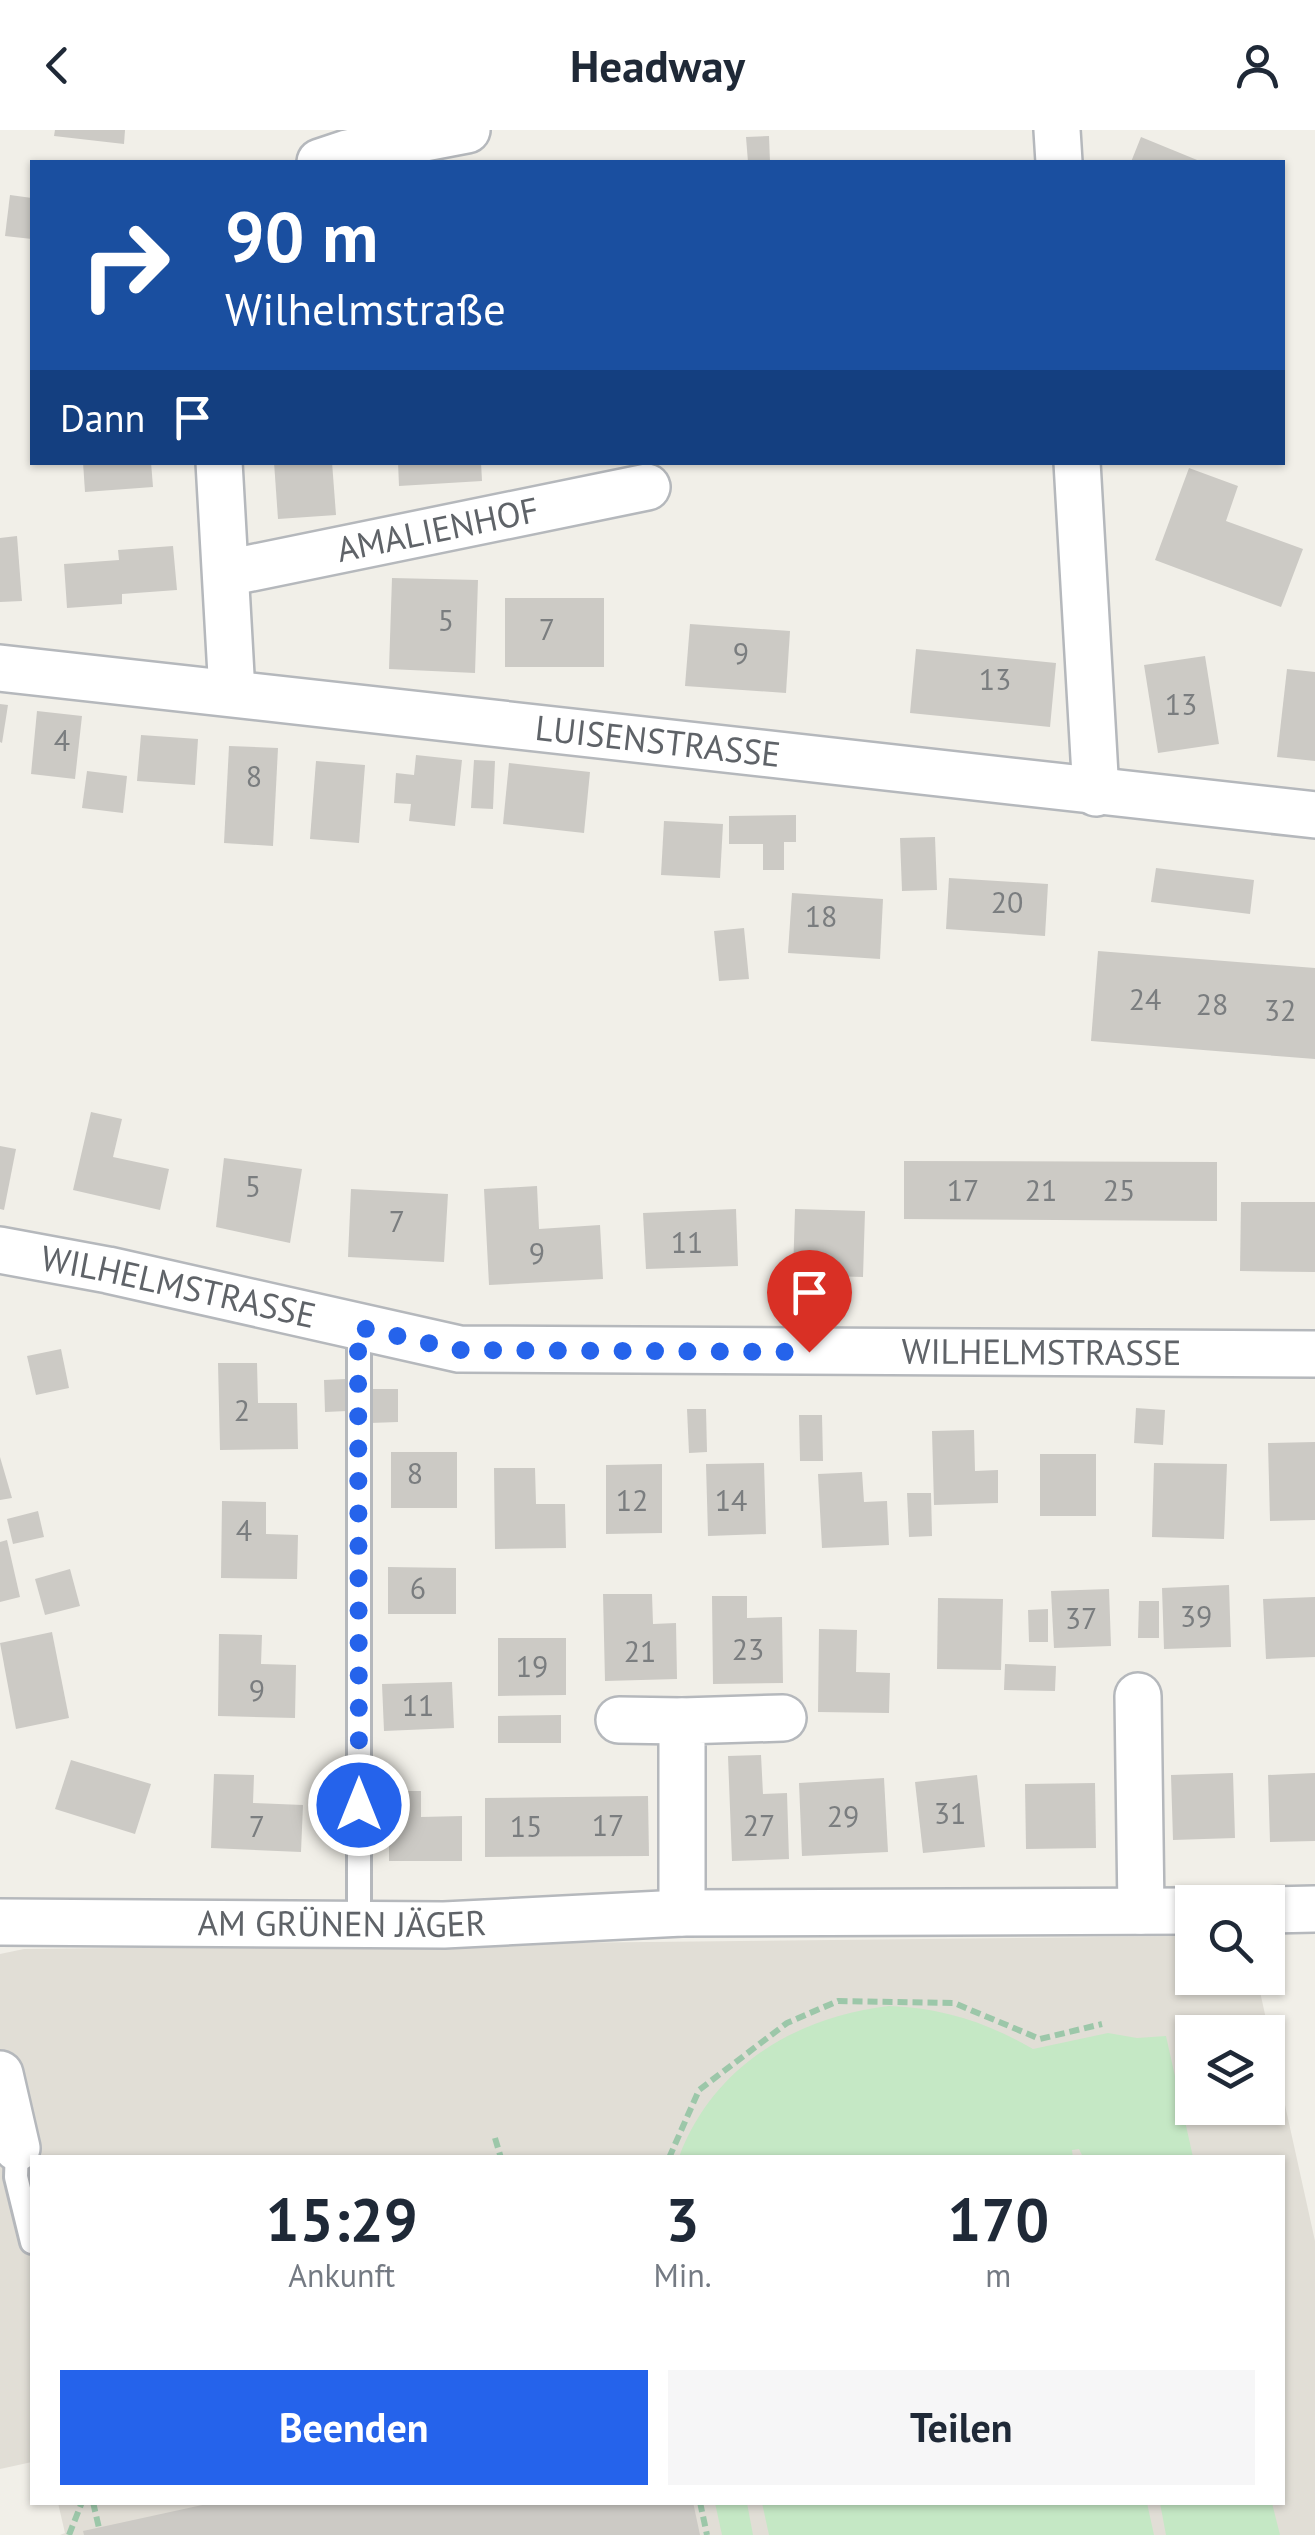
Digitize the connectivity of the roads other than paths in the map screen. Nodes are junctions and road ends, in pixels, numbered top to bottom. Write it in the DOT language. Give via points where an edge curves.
graph roads {
  1 [pos="467,130"];
  2 [pos="1057,130"];
  3 [pos="326,160"];
  4 [pos="1059,160"];
  5 [pos="218,465"];
  6 [pos="1077,465"];
  7 [pos="646,487"];
  8 [pos="227,573"];
  9 [pos="0,668"];
  10 [pos="232,693"];
  11 [pos="1096,793"];
  12 [pos="1315,816"];
  13 [pos="0,1250"];
  14 [pos="358,1327"];
  15 [pos="1315,1354"];
  16 [pos="1138,1696"];
  17 [pos="782,1718"];
  18 [pos="619,1720"];
  19 [pos="682,1721"];
  20 [pos="1285,1910"];
  21 [pos="1315,1910"];
  22 [pos="1141,1911"];
  23 [pos="1175,1911"];
  24 [pos="682,1912"];
  25 [pos="0,1922"];
  26 [pos="359,1924"];
  27 [pos="0,2074"];
  28 [pos="17,2148"];
  29 [pos="30,2234"];
  1 -- 3 [label="street"];
  2 -- 4 [label="street"];
  5 -- 8 [label="street"];
  6 -- 11 [label="street"];
  7 -- 8 [label="street, AMALIENHOF"];
  8 -- 10 [label="street"];
  9 -- 10 [label="street, LUISENSTRASSE"];
  10 -- 11 [label="street, LUISENSTRASSE"];
  11 -- 12 [label="street, LUISENSTRASSE"];
  13 -- 14 [label="street, WILHELMSTRASSE"];
  14 -- 15 [label="street, WILHELMSTRASSE" via="459,1350"];
  14 -- 26 [label="lane"];
  16 -- 22 [label="street"];
  17 -- 19 [label="street"];
  18 -- 19 [label="street"];
  19 -- 24 [label="street"];
  20 -- 21 [label="street"];
  22 -- 23 [label="street, AM GRÜNEN JÄGER"];
  22 -- 24 [label="street, AM GRÜNEN JÄGER"];
  24 -- 26 [label="street, AM GRÜNEN JÄGER"];
  25 -- 26 [label="street, AM GRÜNEN JÄGER"];
  27 -- 28 [label="street"];
  28 -- 29 [label="lane" via="16,2177"];
}
